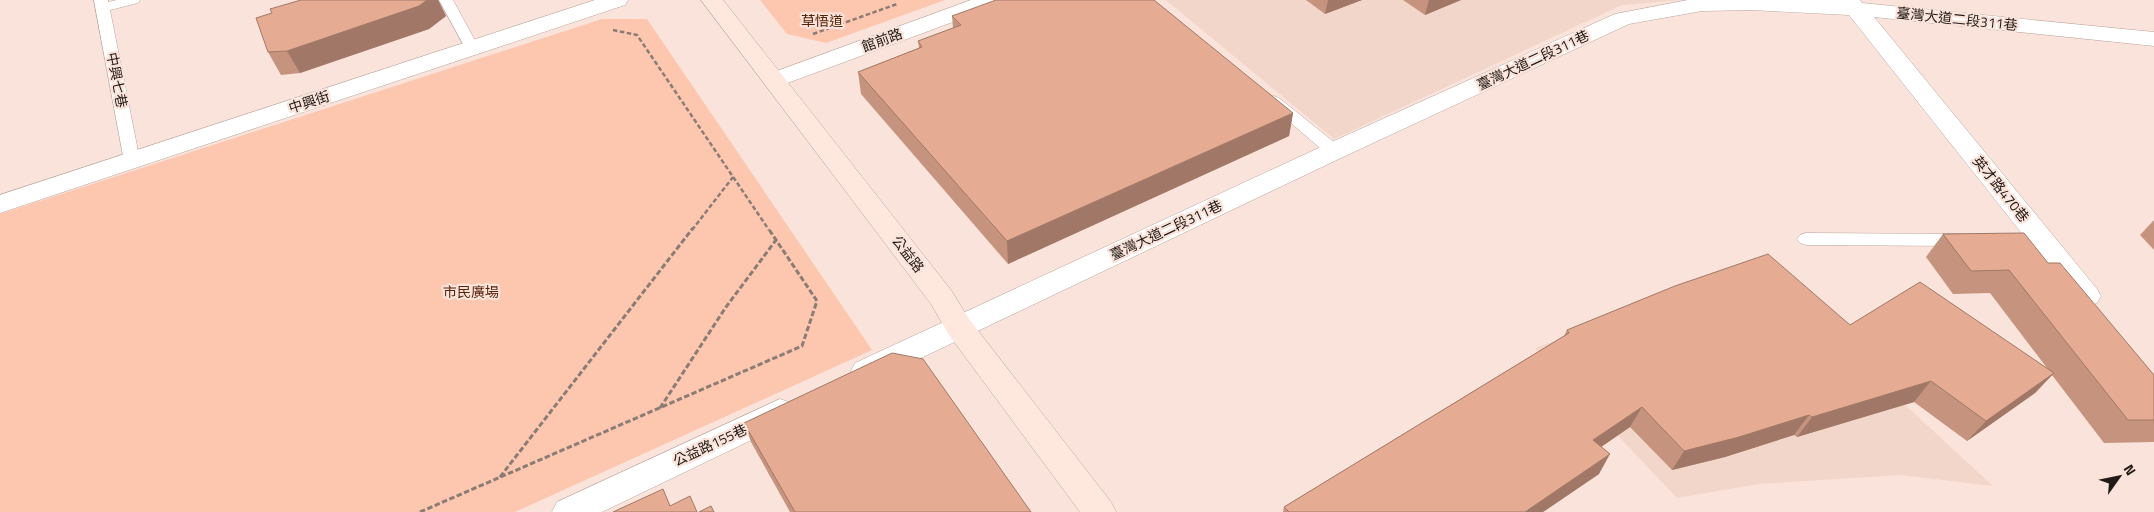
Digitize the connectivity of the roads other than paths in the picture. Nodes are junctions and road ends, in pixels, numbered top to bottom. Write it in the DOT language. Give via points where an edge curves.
graph roads {
  1 [pos="133,0"];
  2 [pos="446,0"];
  3 [pos="618,0"];
  4 [pos="712,0"];
  5 [pos="991,0"];
  6 [pos="102,4"];
  7 [pos="1852,5"];
  8 [pos="2154,39"];
  9 [pos="472,48"];
  10 [pos="774,80"];
  11 [pos="1266,94"];
  12 [pos="1334,151"];
  13 [pos="132,161"];
  14 [pos="0,204"];
  15 [pos="1806,239"];
  16 [pos="1984,240"];
  17 [pos="2103,315"];
  18 [pos="959,327"];
  19 [pos="844,381"];
  20 [pos="809,398"];
  21 [pos="569,512"];
  22 [pos="1099,512"];
  1 -- 6 [label="lane"];
  2 -- 9 [label="lane"];
  3 -- 9 [label="street, 中興街"];
  4 -- 10 [label="main road, 公益路"];
  5 -- 10 [label="street, 館前路"];
  6 -- 13 [label="lane, 中興七巷"];
  7 -- 8 [label="street, 臺灣大道二段311巷"];
  7 -- 12 [label="street, 臺灣大道二段311巷" via="1702,4 1623,19"];
  7 -- 17 [label="street, 英才路470巷" via="2033,241"];
  9 -- 13 [label="street, 中興街"];
  10 -- 18 [label="main road, 公益路" via="941,297"];
  11 -- 12 [label="lane"];
  12 -- 18 [label="street, 臺灣大道二段311巷"];
  13 -- 14 [label="street, 中興街"];
  15 -- 16 [label="lane"];
  18 -- 19 [label="street"];
  18 -- 22 [label="main road, 公益路"];
  20 -- 21 [label="street, 公益路155巷"];
}
